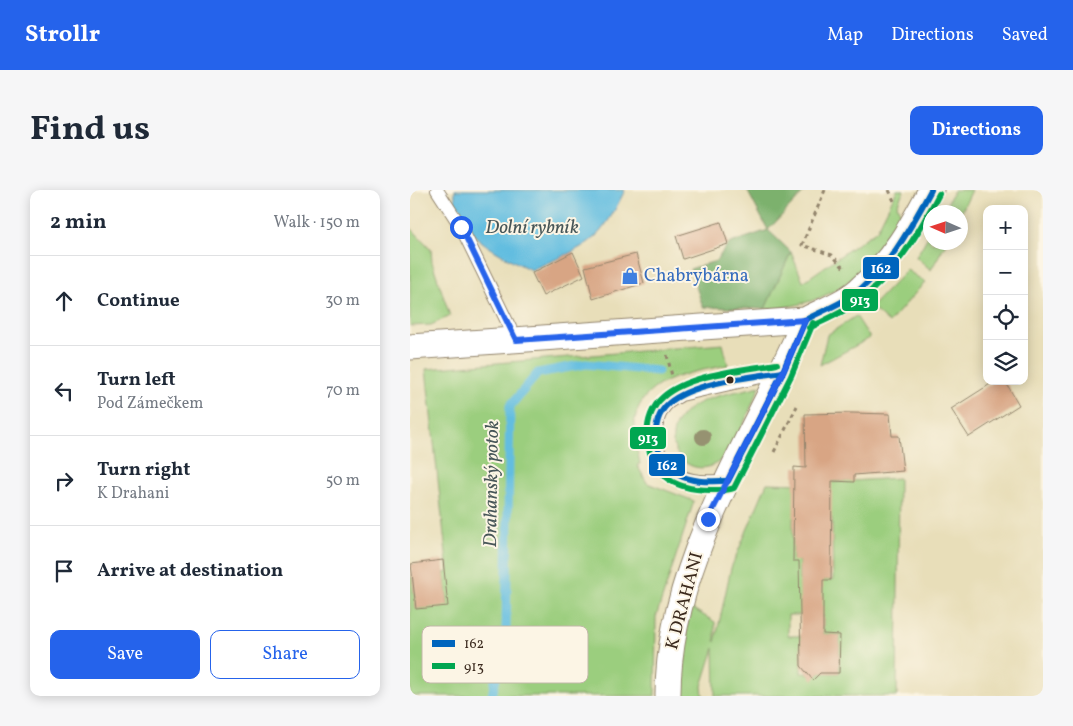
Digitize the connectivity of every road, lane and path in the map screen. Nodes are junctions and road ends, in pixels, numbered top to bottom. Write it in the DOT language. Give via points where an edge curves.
graph roads {
  1 [pos="437,190"];
  2 [pos="931,190"];
  3 [pos="824,191"];
  4 [pos="862,288"];
  5 [pos="805,320"];
  6 [pos="516,340"];
  7 [pos="410,347"];
  8 [pos="666,352"];
  9 [pos="783,372"];
  10 [pos="674,384"];
  11 [pos="728,481"];
  12 [pos="668,696"];
  1 -- 6 [label="lane" via="461,227"];
  2 -- 4 [label="street" via="891,258"];
  3 -- 4 [label="path" via="802,245 832,255"];
  4 -- 5 [label="street"];
  5 -- 6 [label="street"];
  5 -- 9 [label="street, K DRAHANI"];
  6 -- 7 [label="street"];
  8 -- 10 [label="path"];
  9 -- 11 [label="street, K DRAHANI"];
  9 -- 11 [label="lane" via="682,395 668,403 660,413 655,429 664,464 677,475 697,482"];
  11 -- 12 [label="street, K DRAHANI" via="708,519 688,578 672,640"];
}
